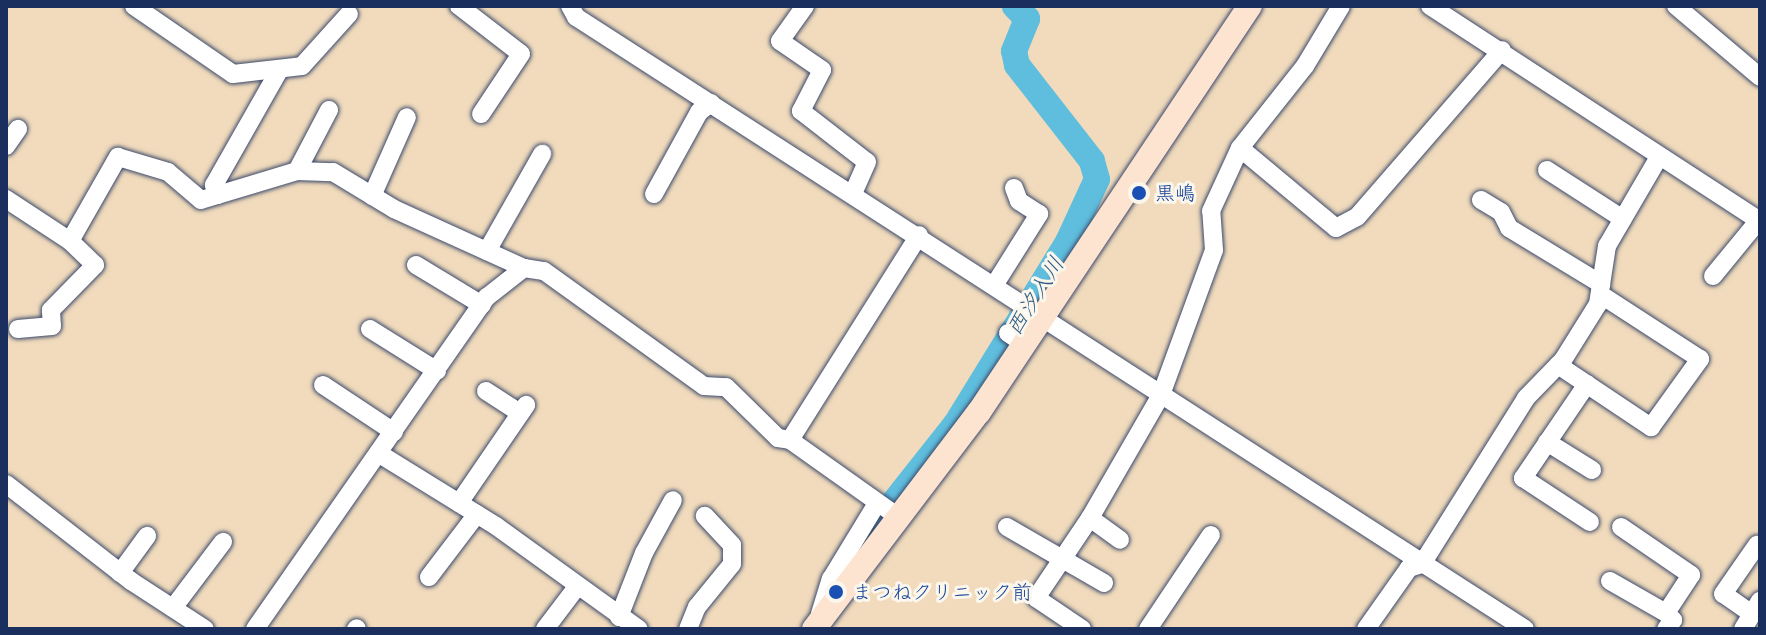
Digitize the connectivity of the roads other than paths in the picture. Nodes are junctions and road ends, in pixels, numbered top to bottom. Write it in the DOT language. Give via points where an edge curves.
graph roads {
  1 [pos="134,6"];
  2 [pos="459,6"];
  3 [pos="570,6"];
  4 [pos="805,6"];
  5 [pos="1250,6"];
  6 [pos="1341,6"];
  7 [pos="1430,6"];
  8 [pos="1676,6"];
  9 [pos="349,14"];
  10 [pos="1502,50"];
  11 [pos="280,69"];
  12 [pos="1760,77"];
  13 [pos="711,103"];
  14 [pos="329,110"];
  15 [pos="481,114"];
  16 [pos="407,117"];
  17 [pos="18,129"];
  18 [pos="6,146"];
  19 [pos="1240,148"];
  20 [pos="542,154"];
  21 [pos="1659,157"];
  22 [pos="1547,170"];
  23 [pos="297,171"];
  24 [pos="1014,188"];
  25 [pos="654,194"];
  26 [pos="853,194"];
  27 [pos="218,195"];
  28 [pos="372,196"];
  29 [pos="6,199"];
  30 [pos="1481,200"];
  31 [pos="1623,219"];
  32 [pos="1759,221"];
  33 [pos="919,235"];
  34 [pos="70,241"];
  35 [pos="487,251"];
  36 [pos="416,265"];
  37 [pos="524,268"];
  38 [pos="1713,276"];
  39 [pos="995,284"];
  40 [pos="1600,289"];
  41 [pos="482,305"];
  42 [pos="1034,310"];
  43 [pos="18,329"];
  44 [pos="370,329"];
  45 [pos="1558,365"];
  46 [pos="437,371"];
  47 [pos="1587,384"];
  48 [pos="323,385"];
  49 [pos="486,391"];
  50 [pos="1161,395"];
  51 [pos="394,432"];
  52 [pos="790,440"];
  53 [pos="1547,442"];
  54 [pos="378,453"];
  55 [pos="1592,470"];
  56 [pos="6,484"];
  57 [pos="673,500"];
  58 [pos="459,503"];
  59 [pos="888,512"];
  60 [pos="477,514"];
  61 [pos="705,516"];
  62 [pos="1090,518"];
  63 [pos="1590,522"];
  64 [pos="1007,527"];
  65 [pos="1621,527"];
  66 [pos="1211,535"];
  67 [pos="147,536"];
  68 [pos="1120,540"];
  69 [pos="223,542"];
  70 [pos="1757,545"];
  71 [pos="1064,557"];
  72 [pos="1422,564"];
  73 [pos="120,573"];
  74 [pos="429,577"];
  75 [pos="1610,581"];
  76 [pos="1104,583"];
  77 [pos="576,588"];
  78 [pos="173,608"];
  79 [pos="1751,615"];
  80 [pos="619,617"];
  81 [pos="1666,621"];
  82 [pos="815,627"];
  83 [pos="205,629"];
  84 [pos="255,629"];
  85 [pos="545,629"];
  86 [pos="639,629"];
  87 [pos="688,629"];
  88 [pos="1082,629"];
  89 [pos="1148,629"];
  90 [pos="1366,629"];
  91 [pos="1525,629"];
  1 -- 11 [label="street" via="233,74"];
  2 -- 15 [label="street" via="521,54"];
  3 -- 13 [label="street" via="576,17"];
  4 -- 26 [label="street" via="780,41 822,70 801,111 867,162"];
  5 -- 42 [label="street"];
  6 -- 19 [label="street" via="1305,66"];
  7 -- 10 [label="street"];
  8 -- 12 [label="street"];
  9 -- 11 [label="street" via="302,66"];
  10 -- 19 [label="street" via="1357,217 1336,228"];
  10 -- 21 [label="street"];
  11 -- 27 [label="street" via="214,185"];
  13 -- 25 [label="street" via="699,112"];
  13 -- 26 [label="street"];
  14 -- 23 [label="street"];
  16 -- 28 [label="street"];
  17 -- 18 [label="street"];
  19 -- 50 [label="street" via="1211,211 1214,250"];
  20 -- 35 [label="street"];
  21 -- 31 [label="street"];
  21 -- 32 [label="street"];
  22 -- 31 [label="street"];
  23 -- 27 [label="street"];
  23 -- 28 [label="street" via="333,172"];
  24 -- 39 [label="street" via="1019,201 1039,214"];
  26 -- 33 [label="street"];
  27 -- 34 [label="street" via="201,200 168,172 118,157"];
  28 -- 35 [label="street"];
  29 -- 34 [label="street"];
  30 -- 40 [label="street" via="1501,212 1509,228"];
  31 -- 40 [label="street" via="1607,246"];
  32 -- 38 [label="street"];
  33 -- 39 [label="street"];
  33 -- 52 [label="street"];
  34 -- 43 [label="street" via="95,265 51,310 52,326"];
  35 -- 37 [label="street"];
  36 -- 41 [label="street"];
  37 -- 41 [label="street"];
  37 -- 52 [label="street" via="544,271 704,386 726,387 778,438"];
  39 -- 42 [label="street"];
  40 -- 45 [label="street"];
  40 -- 47 [label="street" via="1707,363 1651,427"];
  41 -- 46 [label="street"];
  42 -- 50 [label="street"];
  42 -- 59 [label="street" via="954,433"];
  44 -- 46 [label="street"];
  45 -- 47 [label="street"];
  45 -- 72 [label="street" via="1526,398"];
  46 -- 51 [label="street"];
  47 -- 53 [label="street"];
  48 -- 51 [label="street"];
  49 -- 58 [label="street" via="523,409"];
  50 -- 62 [label="street"];
  50 -- 72 [label="street"];
  51 -- 54 [label="street"];
  52 -- 59 [label="street"];
  53 -- 55 [label="street"];
  53 -- 63 [label="street" via="1523,478"];
  54 -- 58 [label="street"];
  54 -- 84 [label="street"];
  56 -- 73 [label="street"];
  57 -- 80 [label="street" via="644,553"];
  58 -- 60 [label="street"];
  59 -- 82 [label="street"];
  60 -- 74 [label="street"];
  60 -- 77 [label="street"];
  61 -- 87 [label="street" via="732,545 732,564 697,607"];
  62 -- 68 [label="street"];
  62 -- 71 [label="street"];
  64 -- 71 [label="street" via="1049,555"];
  65 -- 81 [label="street" via="1691,575"];
  66 -- 89 [label="street" via="1177,572"];
  67 -- 73 [label="street"];
  69 -- 78 [label="street"];
  70 -- 79 [label="street" via="1723,594"];
  71 -- 76 [label="street"];
  71 -- 88 [label="street" via="1036,598"];
  72 -- 90 [label="street" via="1409,568"];
  72 -- 91 [label="street"];
  73 -- 78 [label="street"];
  75 -- 81 [label="street"];
  77 -- 80 [label="street"];
  77 -- 85 [label="street"];
  78 -- 83 [label="street"];
  80 -- 86 [label="street"];
}
